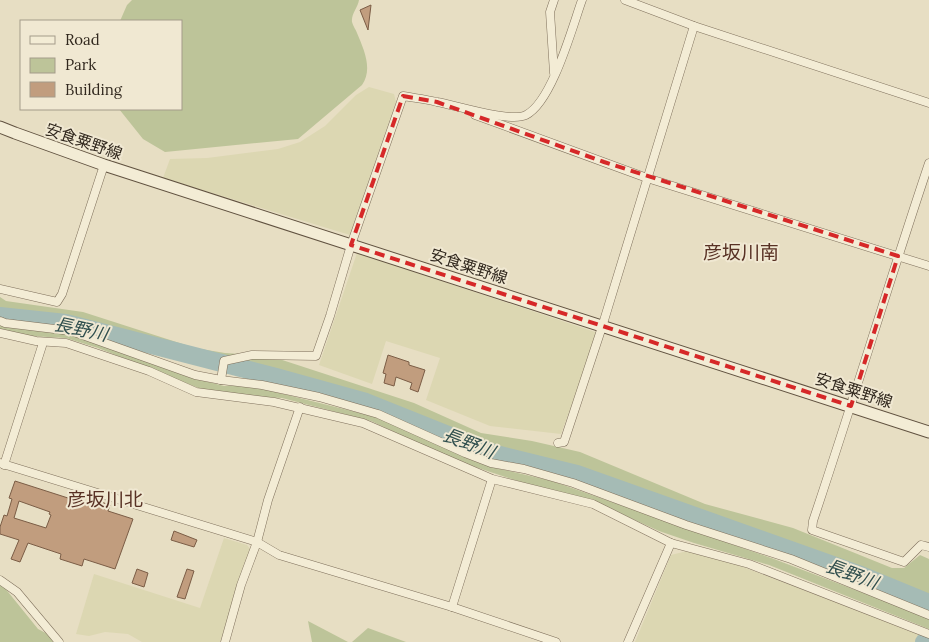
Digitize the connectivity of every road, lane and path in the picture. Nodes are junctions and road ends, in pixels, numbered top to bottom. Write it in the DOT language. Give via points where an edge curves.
graph roads {
  1 [pos="554,0"];
  2 [pos="582,0"];
  3 [pos="625,0"];
  4 [pos="694,26"];
  5 [pos="554,77"];
  6 [pos="437,102"];
  7 [pos="929,103"];
  8 [pos="0,126"];
  9 [pos="929,163"];
  10 [pos="104,165"];
  11 [pos="647,178"];
  12 [pos="351,245"];
  13 [pos="898,256"];
  14 [pos="929,266"];
  15 [pos="0,289"];
  16 [pos="0,320"];
  17 [pos="602,327"];
  18 [pos="0,333"];
  19 [pos="42,346"];
  20 [pos="221,379"];
  21 [pos="851,406"];
  22 [pos="300,407"];
  23 [pos="929,432"];
  24 [pos="558,442"];
  25 [pos="2,464"];
  26 [pos="492,479"];
  27 [pos="257,542"];
  28 [pos="671,543"];
  29 [pos="929,547"];
  30 [pos="0,580"];
  31 [pos="452,607"];
  32 [pos="929,615"];
  33 [pos="929,634"];
  34 [pos="60,642"];
  35 [pos="225,642"];
  36 [pos="556,642"];
  37 [pos="628,642"];
  1 -- 5 [label="street" via="550,12"];
  2 -- 5 [label="street"];
  3 -- 4 [label="street"];
  4 -- 7 [label="street"];
  4 -- 11 [label="street"];
  5 -- 6 [label="street" via="541,100 525,116 496,116"];
  6 -- 11 [label="street"];
  6 -- 12 [label="street" via="403,96"];
  8 -- 10 [label="main road, 安食粟野線"];
  9 -- 13 [label="street"];
  10 -- 12 [label="main road, 安食粟野線"];
  10 -- 15 [label="street" via="57,302"];
  11 -- 13 [label="street"];
  11 -- 17 [label="street"];
  12 -- 17 [label="main road, 安食粟野線"];
  12 -- 20 [label="street" via="316,356 252,355 224,362"];
  13 -- 14 [label="street"];
  13 -- 21 [label="street"];
  16 -- 20 [label="street" via="71,331 195,375"];
  17 -- 21 [label="main road, 安食粟野線"];
  17 -- 24 [label="street" via="564,442"];
  18 -- 22 [label="street" via="36,341 66,343 149,371 196,392"];
  19 -- 25 [label="street"];
  20 -- 32 [label="street" via="319,397 378,414 492,463 573,483 791,559"];
  21 -- 23 [label="main road, 安食粟野線"];
  21 -- 29 [label="street" via="812,530 904,562 921,544"];
  22 -- 26 [label="street" via="363,423"];
  22 -- 27 [label="street"];
  25 -- 27 [label="street"];
  26 -- 28 [label="street" via="593,504"];
  26 -- 31 [label="street"];
  27 -- 31 [label="street" via="279,555"];
  27 -- 35 [label="street"];
  28 -- 33 [label="street" via="749,564"];
  28 -- 37 [label="street"];
  30 -- 34 [label="street" via="17,592"];
  31 -- 36 [label="street"];
}
